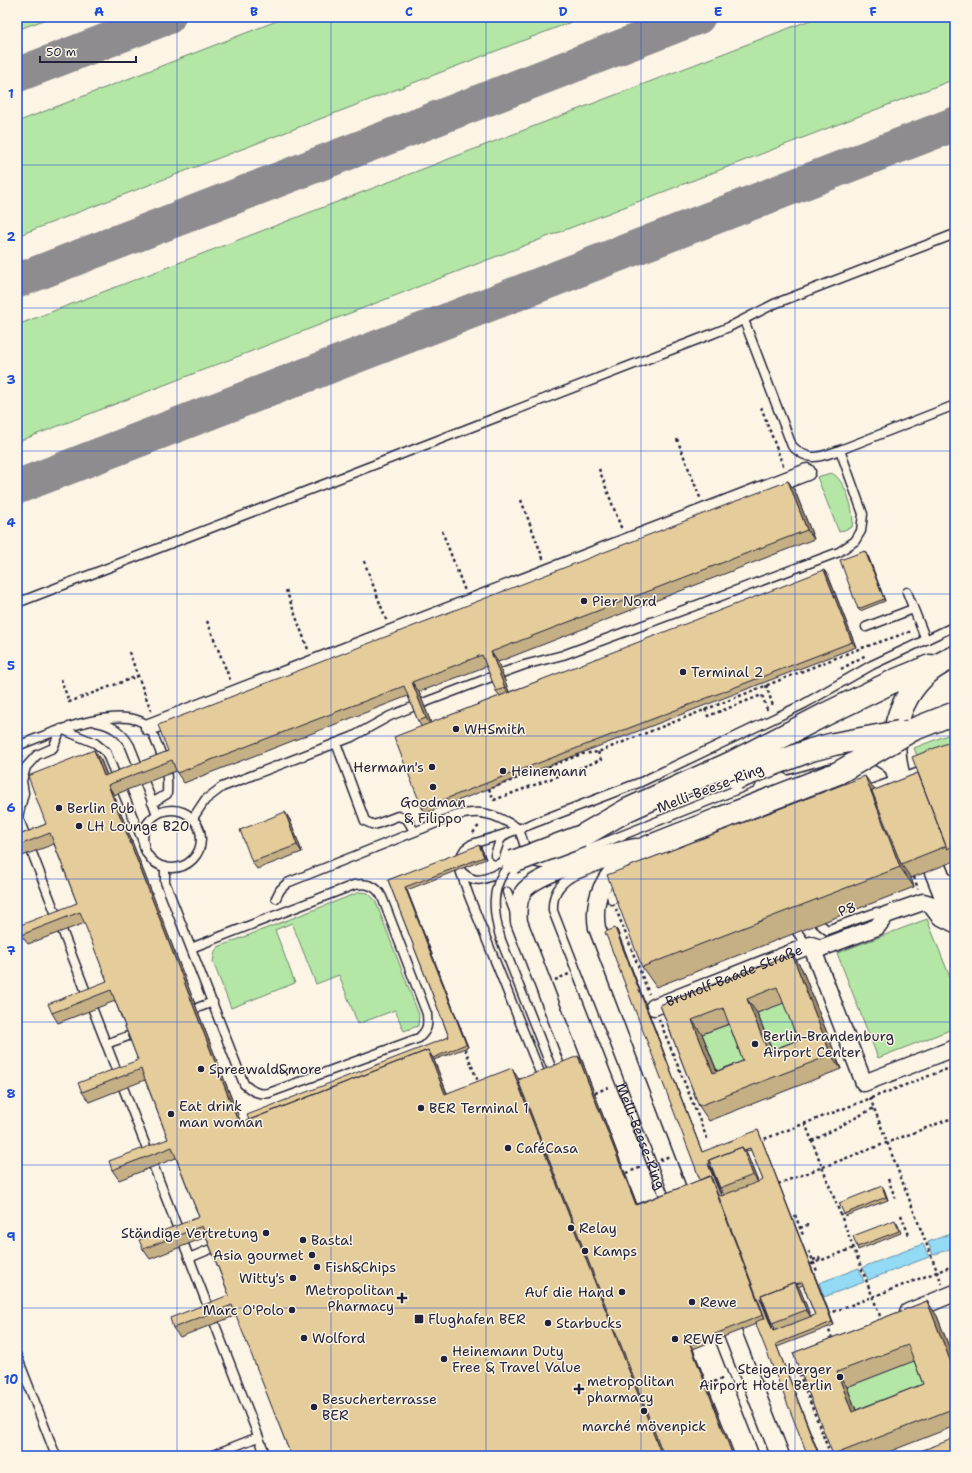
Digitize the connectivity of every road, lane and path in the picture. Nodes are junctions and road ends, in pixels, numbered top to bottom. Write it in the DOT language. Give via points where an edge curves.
graph roads {
  1 [pos="955,234"];
  2 [pos="744,320"];
  3 [pos="955,405"];
  4 [pos="761,407"];
  5 [pos="677,440"];
  6 [pos="840,450"];
  7 [pos="599,470"];
  8 [pos="807,472"];
  9 [pos="788,479"];
  10 [pos="521,500"];
  11 [pos="705,512"];
  12 [pos="442,531"];
  13 [pos="627,542"];
  14 [pos="364,561"];
  15 [pos="548,572"];
  16 [pos="286,590"];
  17 [pos="907,592"];
  18 [pos="17,603"];
  19 [pos="469,603"];
  20 [pos="913,608"];
  21 [pos="208,621"];
  22 [pos="955,626"];
  23 [pos="866,627"];
  24 [pos="921,628"];
  25 [pos="391,633"];
  26 [pos="926,640"];
  27 [pos="129,652"];
  28 [pos="950,659"];
  29 [pos="314,663"];
  30 [pos="502,674"];
  31 [pos="138,676"];
  32 [pos="494,676"];
  33 [pos="61,680"];
  34 [pos="766,686"];
  35 [pos="236,694"];
  36 [pos="423,703"];
  37 [pos="415,706"];
  38 [pos="705,709"];
  39 [pos="955,713"];
  40 [pos="91,721"];
  41 [pos="153,726"];
  42 [pos="61,729"];
  43 [pos="643,729"];
  44 [pos="912,730"];
  45 [pos="644,733"];
  46 [pos="336,743"];
  47 [pos="17,746"];
  48 [pos="17,752"];
  49 [pos="598,752"];
  50 [pos="17,758"];
  51 [pos="937,766"];
  52 [pos="778,773"];
  53 [pos="756,782"];
  54 [pos="902,787"];
  55 [pos="852,796"];
  56 [pos="152,803"];
  57 [pos="157,814"];
  58 [pos="18,816"];
  59 [pos="193,818"];
  60 [pos="517,829"];
  61 [pos="414,831"];
  62 [pos="17,832"];
  63 [pos="508,833"];
  64 [pos="582,836"];
  65 [pos="28,841"];
  66 [pos="144,844"];
  67 [pos="632,852"];
  68 [pos="502,864"];
  69 [pos="165,867"];
  70 [pos="935,869"];
  71 [pos="460,870"];
  72 [pos="914,877"];
  73 [pos="955,881"];
  74 [pos="626,883"];
  75 [pos="507,892"];
  76 [pos="921,897"];
  77 [pos="276,898"];
  78 [pos="612,900"];
  79 [pos="886,915"];
  80 [pos="955,919"];
  81 [pos="519,922"];
  82 [pos="820,924"];
  83 [pos="955,924"];
  84 [pos="797,932"];
  85 [pos="811,945"];
  86 [pos="192,948"];
  87 [pos="213,1002"];
  88 [pos="654,1007"];
  89 [pos="197,1008"];
  90 [pos="131,1034"];
  91 [pos="106,1044"];
  92 [pos="955,1048"];
  93 [pos="465,1049"];
  94 [pos="955,1066"];
  95 [pos="575,1067"];
  96 [pos="553,1072"];
  97 [pos="620,1083"];
  98 [pos="545,1086"];
  99 [pos="480,1087"];
  100 [pos="594,1093"];
  101 [pos="870,1098"];
  102 [pos="874,1108"];
  103 [pos="955,1117"];
  104 [pos="805,1123"];
  105 [pos="708,1141"];
  106 [pos="812,1141"];
  107 [pos="757,1142"];
  108 [pos="887,1143"];
  109 [pos="823,1167"];
  110 [pos="888,1179"];
  111 [pos="774,1186"];
  112 [pos="896,1200"];
  113 [pos="670,1214"];
  114 [pos="795,1215"];
  115 [pos="901,1215"];
  116 [pos="707,1217"];
  117 [pos="806,1222"];
  118 [pos="800,1228"];
  119 [pos="803,1235"];
  120 [pos="909,1235"];
  121 [pos="854,1246"];
  122 [pos="214,1248"];
  123 [pos="809,1251"];
  124 [pos="189,1258"];
  125 [pos="812,1260"];
  126 [pos="820,1261"];
  127 [pos="811,1264"];
  128 [pos="955,1265"];
  129 [pos="817,1271"];
  130 [pos="937,1272"];
  131 [pos="736,1290"];
  132 [pos="953,1294"];
  133 [pos="873,1297"];
  134 [pos="824,1316"];
  135 [pos="826,1321"];
  136 [pos="713,1323"];
  137 [pos="883,1323"];
  138 [pos="834,1342"];
  139 [pos="17,1356"];
  140 [pos="798,1368"];
  141 [pos="258,1437"];
  142 [pos="56,1456"];
  143 [pos="210,1456"];
  144 [pos="266,1456"];
  145 [pos="764,1456"];
  146 [pos="800,1456"];
  147 [pos="831,1456"];
  1 -- 2 [label="lane" via="774,304"];
  2 -- 6 [label="lane" via="792,446 800,454 808,457 820,457"];
  2 -- 18 [label="lane"];
  3 -- 6 [label="lane"];
  4 -- 9 [label="path"];
  5 -- 11 [label="path"];
  6 -- 30 [label="lane" via="863,514 861,531 855,541 839,552 563,655 524,665"];
  7 -- 13 [label="path"];
  8 -- 9 [label="street"];
  9 -- 11 [label="street"];
  10 -- 15 [label="path"];
  11 -- 13 [label="street"];
  12 -- 19 [label="path"];
  13 -- 15 [label="street"];
  14 -- 25 [label="path"];
  15 -- 19 [label="street"];
  16 -- 29 [label="path"];
  17 -- 20 [label="lane"];
  19 -- 25 [label="street"];
  20 -- 23 [label="lane"];
  20 -- 24 [label="lane"];
  21 -- 35 [label="path"];
  22 -- 26 [label="lane"];
  24 -- 26 [label="lane"];
  24 -- 34 [label="path"];
  25 -- 29 [label="street"];
  26 -- 60 [label="lane" via="872,665 804,704 641,782"];
  27 -- 31 [label="path"];
  28 -- 54 [label="street" via="925,675 903,705 894,743"];
  28 -- 64 [label="street, bridge" via="896,680 731,763 627,810"];
  29 -- 35 [label="street"];
  31 -- 33 [label="path" via="69,702"];
  31 -- 41 [label="path"];
  32 -- 36 [label="lane"];
  34 -- 38 [label="path"];
  34 -- 38 [label="path" via="773,706 767,709 762,695 708,716"];
  35 -- 41 [label="street"];
  37 -- 46 [label="lane"];
  38 -- 45 [label="path"];
  39 -- 44 [label="street, Melli-Beese-Ring"];
  40 -- 41 [label="lane" via="119,716"];
  40 -- 42 [label="lane"];
  40 -- 56 [label="lane" via="103,723 124,736"];
  41 -- 56 [label="lane" via="168,774 167,794"];
  42 -- 47 [label="lane"];
  42 -- 58 [label="lane" via="53,748 36,755 26,767 22,781 24,794"];
  42 -- 66 [label="lane" via="95,743 106,752"];
  43 -- 45 [label="path"];
  44 -- 64 [label="street, Melli-Beese-Ring, bridge" via="834,744 790,757"];
  44 -- 67 [label="street, Melli-Beese-Ring, bridge" via="838,773"];
  45 -- 49 [label="path"];
  46 -- 59 [label="lane" via="222,788 205,800"];
  46 -- 61 [label="lane" via="365,821 374,825 398,816 407,819"];
  48 -- 50 [label="lane"];
  49 -- 49 [label="path" via="582,754 489,789 494,800 601,760"];
  51 -- 54 [label="lane"];
  52 -- 54 [label="lane" via="827,759 857,754 870,756 876,760"];
  53 -- 60 [label="lane" via="550,864 541,864 531,859"];
  54 -- 55 [label="lane"];
  56 -- 57 [label="lane"];
  57 -- 59 [label="lane" via="165,810 175,810"];
  57 -- 66 [label="lane" via="144,830"];
  58 -- 65 [label="lane"];
  59 -- 69 [label="lane" via="201,835 198,853 184,865 175,868"];
  60 -- 61 [label="lane" via="499,817 488,813 473,813 454,816"];
  60 -- 63 [label="lane"];
  61 -- 77 [label="lane" via="288,883"];
  62 -- 65 [label="lane"];
  63 -- 68 [label="lane" via="500,840"];
  63 -- 71 [label="lane" via="472,844 465,849"];
  64 -- 68 [label="street, Melli-Beese-Ring, bridge"];
  65 -- 91 [label="lane"];
  66 -- 69 [label="lane" via="150,857"];
  67 -- 81 [label="street, Melli-Beese-Ring" via="599,856 536,880 524,892 520,901"];
  67 -- 97 [label="lane, Melli-Beese-Ring" via="565,880 556,891 553,905"];
  67 -- 116 [label="street, Melli-Beese-Ring" via="610,873 599,891 595,909 597,928"];
  68 -- 71 [label="lane" via="482,881 468,878"];
  68 -- 96 [label="lane, bridge" via="506,869 497,888 495,921"];
  69 -- 86 [label="lane" via="165,882"];
  70 -- 73 [label="lane"];
  70 -- 76 [label="street" via="931,887"];
  70 -- 80 [label="street"];
  71 -- 98 [label="lane"];
  72 -- 76 [label="path"];
  74 -- 78 [label="lane" via="618,886"];
  75 -- 81 [label="lane"];
  76 -- 79 [label="street, Brunolf-Baade-Straße"];
  76 -- 83 [label="street" via="939,916"];
  78 -- 88 [label="path"];
  79 -- 82 [label="lane, P8" via="876,912 827,930"];
  79 -- 85 [label="street, Brunolf-Baade-Straße" via="877,927 821,948"];
  81 -- 95 [label="street, Melli-Beese-Ring"];
  84 -- 85 [label="lane"];
  85 -- 88 [label="street, Brunolf-Baade-Straße"];
  85 -- 92 [label="street" via="864,1083"];
  86 -- 87 [label="lane"];
  86 -- 87 [label="lane" via="354,885 373,885 382,896 427,1014 428,1024 418,1038 261,1094 244,1084"];
  87 -- 89 [label="lane"];
  88 -- 105 [label="path"];
  90 -- 91 [label="lane"];
  91 -- 124 [label="lane"];
  93 -- 99 [label="path"];
  94 -- 101 [label="path"];
  97 -- 100 [label="path"];
  97 -- 113 [label="lane, Melli-Beese-Ring"];
  101 -- 102 [label="path"];
  101 -- 104 [label="path"];
  102 -- 106 [label="path"];
  102 -- 108 [label="path"];
  103 -- 108 [label="path"];
  104 -- 106 [label="path"];
  104 -- 107 [label="path"];
  106 -- 109 [label="path"];
  108 -- 109 [label="path"];
  108 -- 130 [label="path"];
  109 -- 111 [label="path"];
  109 -- 121 [label="path"];
  110 -- 112 [label="path"];
  114 -- 118 [label="path"];
  115 -- 120 [label="path"];
  117 -- 118 [label="path" via="807,1226"];
  118 -- 119 [label="path"];
  121 -- 126 [label="path"];
  121 -- 133 [label="path"];
  122 -- 124 [label="lane"];
  123 -- 125 [label="path"];
  124 -- 141 [label="lane"];
  125 -- 126 [label="path" via="819,1258"];
  125 -- 129 [label="path"];
  126 -- 127 [label="path"];
  128 -- 130 [label="path"];
  130 -- 132 [label="path"];
  130 -- 133 [label="path"];
  131 -- 146 [label="street"];
  132 -- 137 [label="street"];
  133 -- 134 [label="path"];
  133 -- 137 [label="path"];
  135 -- 138 [label="path"];
  136 -- 145 [label="lane"];
  139 -- 142 [label="lane"];
  140 -- 147 [label="path"];
  141 -- 143 [label="lane"];
  141 -- 144 [label="lane"];
}
